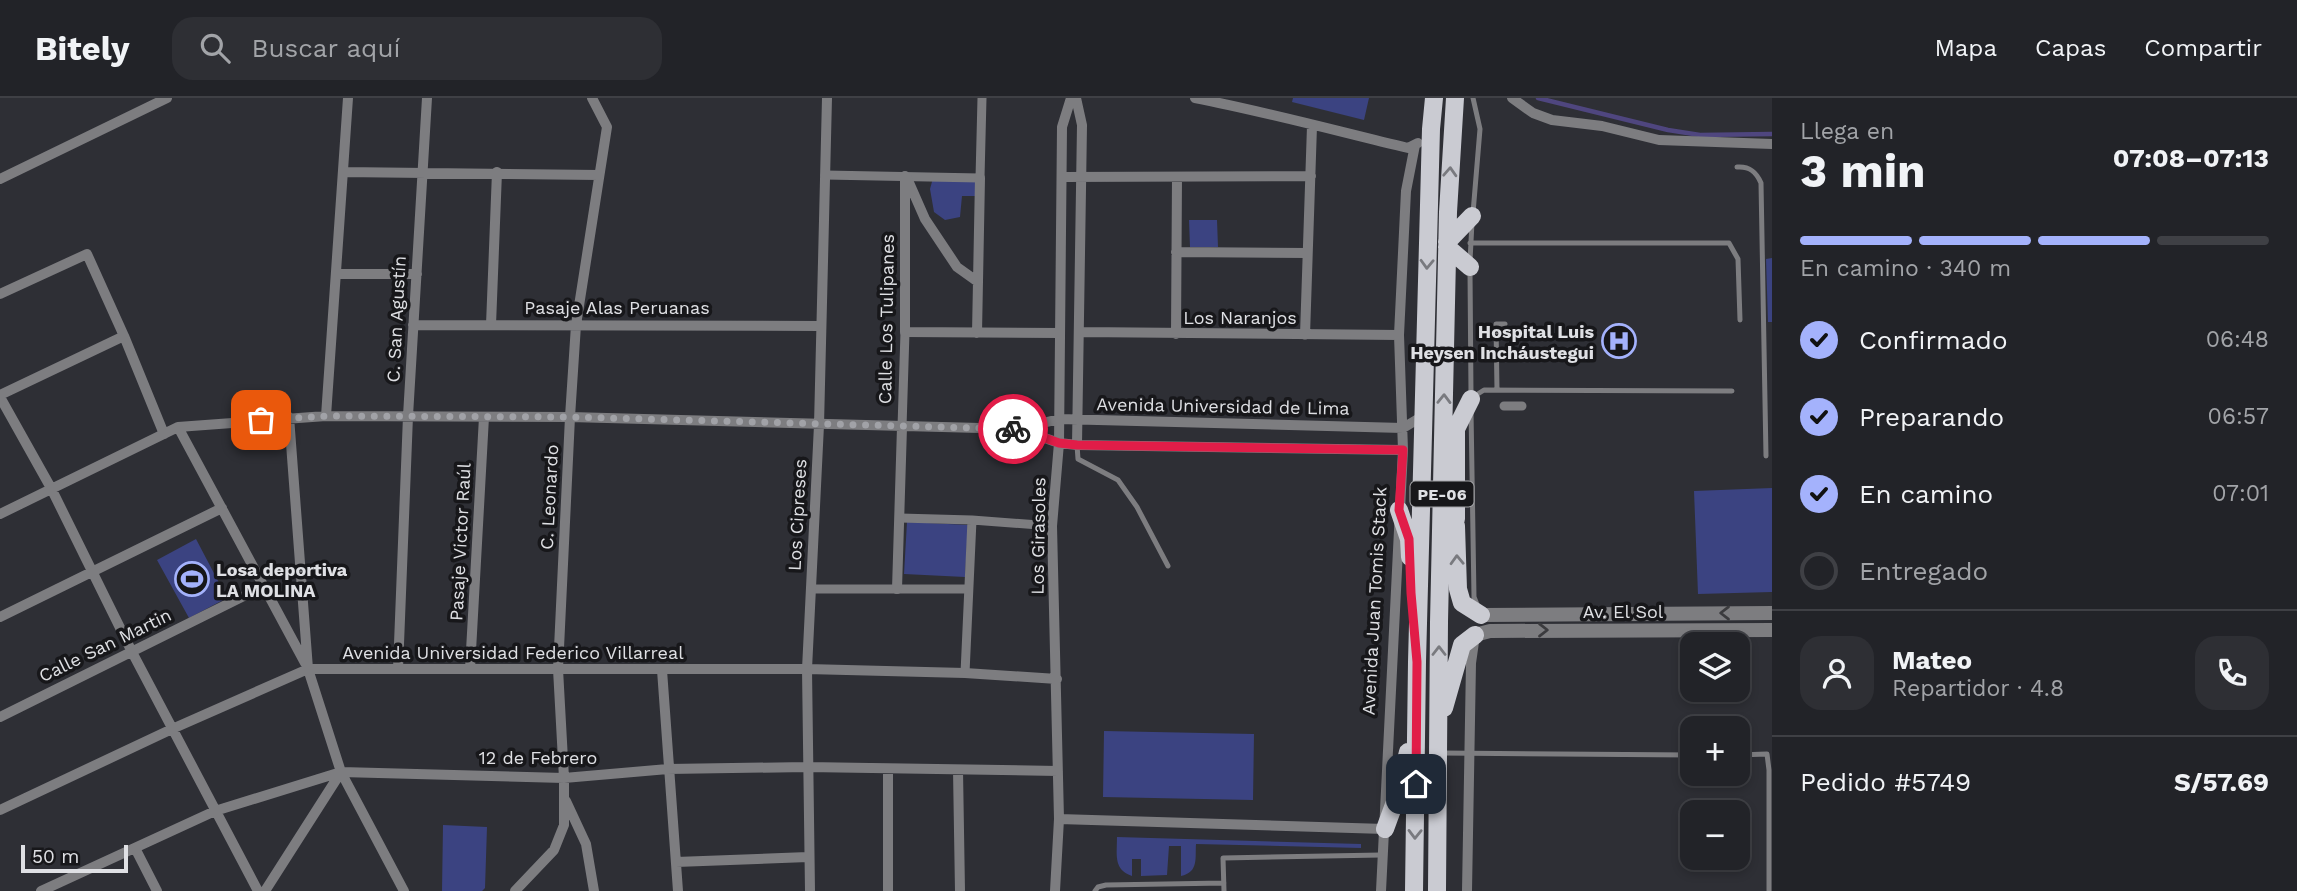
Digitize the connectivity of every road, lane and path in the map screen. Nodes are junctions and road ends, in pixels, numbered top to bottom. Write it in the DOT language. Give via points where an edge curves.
graph roads {
  1 [pos="167,98"];
  2 [pos="348,98"];
  3 [pos="427,98"];
  4 [pos="592,98"];
  5 [pos="827,98"];
  6 [pos="982,98"];
  7 [pos="1074,98"];
  8 [pos="1195,98"];
  9 [pos="1434,98"];
  10 [pos="1455,98"];
  11 [pos="1473,98"];
  12 [pos="1512,98"];
  13 [pos="1312,126"];
  14 [pos="1431,129"];
  15 [pos="1772,144"];
  16 [pos="1415,145"];
  17 [pos="1737,167"];
  18 [pos="343,172"];
  19 [pos="422,172"];
  20 [pos="497,172"];
  21 [pos="600,175"];
  22 [pos="825,175"];
  23 [pos="905,176"];
  24 [pos="1311,176"];
  25 [pos="1063,177"];
  26 [pos="1177,177"];
  27 [pos="980,178"];
  28 [pos="1082,178"];
  29 [pos="0,179"];
  30 [pos="1472,216"];
  31 [pos="1470,243"];
  32 [pos="1447,244"];
  33 [pos="1176,253"];
  34 [pos="1307,253"];
  35 [pos="1470,267"];
  36 [pos="336,274"];
  37 [pos="416,274"];
  38 [pos="978,282"];
  39 [pos="0,294"];
  40 [pos="1740,320"];
  41 [pos="414,324"];
  42 [pos="1505,324"];
  43 [pos="491,325"];
  44 [pos="576,325"];
  45 [pos="821,326"];
  46 [pos="905,332"];
  47 [pos="977,332"];
  48 [pos="1080,332"];
  49 [pos="1060,333"];
  50 [pos="1176,334"];
  51 [pos="124,335"];
  52 [pos="1305,335"];
  53 [pos="1399,335"];
  54 [pos="1762,337"];
  55 [pos="1772,337"];
  56 [pos="1497,390"];
  57 [pos="1732,391"];
  58 [pos="1471,399"];
  59 [pos="1,402"];
  60 [pos="1504,406"];
  61 [pos="1522,406"];
  62 [pos="326,416"];
  63 [pos="408,416"];
  64 [pos="1423,416"];
  65 [pos="289,417"];
  66 [pos="484,417"];
  67 [pos="570,417"];
  68 [pos="1059,419"];
  69 [pos="1078,420"];
  70 [pos="819,425"];
  71 [pos="178,427"];
  72 [pos="902,427"];
  73 [pos="1403,428"];
  74 [pos="1020,429"];
  75 [pos="1456,430"];
  76 [pos="164,434"];
  77 [pos="1059,443"];
  78 [pos="1077,445"];
  79 [pos="1403,450"];
  80 [pos="1443,454"];
  81 [pos="1766,456"];
  82 [pos="51,488"];
  83 [pos="1442,498"];
  84 [pos="222,508"];
  85 [pos="1399,510"];
  86 [pos="0,514"];
  87 [pos="900,518"];
  88 [pos="972,520"];
  89 [pos="1052,526"];
  90 [pos="1456,526"];
  91 [pos="1168,566"];
  92 [pos="93,571"];
  93 [pos="264,586"];
  94 [pos="810,589"];
  95 [pos="897,589"];
  96 [pos="968,589"];
  97 [pos="1677,613"];
  98 [pos="1772,613"];
  99 [pos="1481,615"];
  100 [pos="0,617"];
  101 [pos="1678,630"];
  102 [pos="1772,630"];
  103 [pos="1475,635"];
  104 [pos="132,652"];
  105 [pos="1417,662"];
  106 [pos="308,669"];
  107 [pos="398,669"];
  108 [pos="470,669"];
  109 [pos="558,669"];
  110 [pos="807,669"];
  111 [pos="662,670"];
  112 [pos="965,673"];
  113 [pos="1057,679"];
  114 [pos="1417,704"];
  115 [pos="0,718"];
  116 [pos="1439,722"];
  117 [pos="172,729"];
  118 [pos="1437,753"];
  119 [pos="1469,753"];
  120 [pos="1680,755"];
  121 [pos="1750,755"];
  122 [pos="807,767"];
  123 [pos="668,769"];
  124 [pos="888,769"];
  125 [pos="958,770"];
  126 [pos="1058,771"];
  127 [pos="341,772"];
  128 [pos="564,778"];
  129 [pos="564,796"];
  130 [pos="0,810"];
  131 [pos="215,811"];
  132 [pos="1059,819"];
  133 [pos="1385,829"];
  134 [pos="135,848"];
  135 [pos="1381,855"];
  136 [pos="808,857"];
  137 [pos="676,862"];
  138 [pos="1224,883"];
  139 [pos="66,886"];
  140 [pos="517,890"];
  141 [pos="41,891"];
  142 [pos="157,891"];
  143 [pos="258,891"];
  144 [pos="265,891"];
  145 [pos="404,891"];
  146 [pos="594,891"];
  147 [pos="678,891"];
  148 [pos="810,891"];
  149 [pos="888,891"];
  150 [pos="960,891"];
  151 [pos="1055,891"];
  152 [pos="1095,891"];
  153 [pos="1224,891"];
  154 [pos="1381,891"];
  155 [pos="1414,891"];
  156 [pos="1437,891"];
  157 [pos="1466,891"];
  158 [pos="1769,891"];
  1 -- 29 [label="street"];
  2 -- 18 [label="street"];
  3 -- 19 [label="street, C. San Agustín"];
  4 -- 21 [label="street, C. Leonardo" via="607,127"];
  5 -- 22 [label="street, Los Cipreses"];
  6 -- 27 [label="street"];
  7 -- 25 [label="street, Los Girasoles" via="1062,127"];
  7 -- 28 [label="street" via="1082,125"];
  8 -- 13 [label="street"];
  9 -- 14 [label="main road, PE-06"];
  32 -- 10 [label="main road, PE-06, one-way"];
  11 -- 30 [label="lane" via="1480,128"];
  12 -- 15 [label="street" via="1552,120 1594,124 1659,140"];
  13 -- 16 [label="street" via="1408,148"];
  13 -- 24 [label="street"];
  14 -- 16 [label="street"];
  14 -- 64 [label="main road, PE-06, one-way"];
  16 -- 53 [label="street, Avenida Juan Tomis Stack" via="1406,191"];
  17 -- 54 [label="lane" via="1753,171 1761,183"];
  18 -- 19 [label="street"];
  18 -- 36 [label="street"];
  19 -- 20 [label="street"];
  19 -- 37 [label="street, C. San Agustín"];
  20 -- 21 [label="street"];
  20 -- 43 [label="street"];
  21 -- 44 [label="street, C. Leonardo"];
  22 -- 23 [label="street"];
  22 -- 45 [label="street, Los Cipreses"];
  23 -- 27 [label="street"];
  23 -- 38 [label="street" via="925,219 957,267"];
  23 -- 46 [label="street, Calle Los Tulipanes"];
  24 -- 26 [label="street"];
  24 -- 34 [label="street"];
  25 -- 28 [label="street"];
  25 -- 49 [label="street, Los Girasoles"];
  26 -- 28 [label="street"];
  26 -- 33 [label="street"];
  27 -- 38 [label="street"];
  28 -- 48 [label="street"];
  30 -- 31 [label="lane"];
  30 -- 32 [label="main road"];
  31 -- 35 [label="lane"];
  31 -- 40 [label="lane" via="1729,243 1738,259"];
  32 -- 35 [label="main road"];
  80 -- 32 [label="main road, PE-06, one-way"];
  33 -- 34 [label="street"];
  33 -- 50 [label="street"];
  34 -- 52 [label="street"];
  35 -- 58 [label="lane"];
  36 -- 37 [label="street"];
  36 -- 62 [label="street"];
  37 -- 41 [label="street, C. San Agustín"];
  38 -- 47 [label="street"];
  39 -- 51 [label="street" via="87,254"];
  41 -- 43 [label="street, Pasaje Alas Peruanas"];
  41 -- 63 [label="street, C. San Agustín"];
  42 -- 56 [label="lane" via="1496,324"];
  43 -- 44 [label="street, Pasaje Alas Peruanas"];
  44 -- 45 [label="street, Pasaje Alas Peruanas"];
  44 -- 67 [label="street, C. Leonardo"];
  45 -- 70 [label="street, Los Cipreses"];
  46 -- 47 [label="street"];
  46 -- 72 [label="street, Calle Los Tulipanes"];
  47 -- 49 [label="street"];
  48 -- 50 [label="street, Los Naranjos"];
  48 -- 69 [label="street"];
  49 -- 68 [label="street, Los Girasoles"];
  50 -- 52 [label="street, Los Naranjos"];
  51 -- 59 [label="street"];
  51 -- 76 [label="street"];
  52 -- 53 [label="street, Los Naranjos"];
  53 -- 73 [label="street, Avenida Juan Tomis Stack"];
  54 -- 55 [label="lane"];
  54 -- 81 [label="lane"];
  56 -- 57 [label="lane"];
  56 -- 58 [label="lane" via="1484,390"];
  58 -- 75 [label="main road"];
  58 -- 99 [label="lane" via="1474,597"];
  59 -- 82 [label="street"];
  60 -- 61 [label="street"];
  62 -- 63 [label="street, Avenida Universidad de Lima"];
  62 -- 65 [label="street, Avenida Universidad de Lima"];
  63 -- 66 [label="street, Avenida Universidad de Lima"];
  63 -- 107 [label="street, C. San Agustín"];
  64 -- 73 [label="street"];
  64 -- 105 [label="main road, PE-06"];
  65 -- 71 [label="street, Avenida Universidad de Lima"];
  65 -- 106 [label="street"];
  66 -- 67 [label="street, Avenida Universidad de Lima"];
  66 -- 108 [label="street, Pasaje Victor Raúl"];
  67 -- 70 [label="street, Avenida Universidad de Lima"];
  67 -- 109 [label="street, C. Leonardo"];
  68 -- 69 [label="street, Avenida Universidad de Lima"];
  68 -- 74 [label="street, Avenida Universidad de Lima"];
  68 -- 77 [label="street, Los Girasoles"];
  69 -- 73 [label="street, Avenida Universidad de Lima"];
  69 -- 78 [label="street"];
  70 -- 72 [label="street, Avenida Universidad de Lima"];
  70 -- 94 [label="street, Los Cipreses"];
  71 -- 76 [label="street, Avenida Universidad de Lima"];
  71 -- 84 [label="street"];
  72 -- 74 [label="street, Avenida Universidad de Lima"];
  72 -- 87 [label="street, Calle Los Tulipanes"];
  73 -- 79 [label="street, Avenida Juan Tomis Stack"];
  74 -- 77 [label="street, Avenida Universidad de Lima"];
  75 -- 80 [label="main road"];
  75 -- 90 [label="main road"];
  76 -- 82 [label="street, Avenida Universidad de Lima"];
  77 -- 78 [label="street, Avenida Universidad de Lima"];
  77 -- 89 [label="street, Los Girasoles"];
  78 -- 79 [label="street, Avenida Universidad de Lima"];
  78 -- 91 [label="lane" via="1078,458 1118,480 1138,506"];
  79 -- 85 [label="street, Avenida Juan Tomis Stack"];
  80 -- 83 [label="main road, PE-06"];
  82 -- 86 [label="street, Avenida Universidad de Lima"];
  82 -- 92 [label="street"];
  83 -- 90 [label="main road"];
  116 -- 83 [label="main road, PE-06, one-way"];
  84 -- 92 [label="street"];
  84 -- 93 [label="street"];
  85 -- 105 [label="main road" via="1409,539"];
  85 -- 133 [label="street, Avenida Juan Tomis Stack"];
  87 -- 88 [label="street"];
  87 -- 95 [label="street, Calle Los Tulipanes"];
  88 -- 89 [label="street"];
  88 -- 96 [label="street"];
  89 -- 113 [label="street, Los Girasoles"];
  99 -- 90 [label="main road, one-way" via="1462,603 1458,589"];
  92 -- 100 [label="street"];
  92 -- 104 [label="street"];
  93 -- 104 [label="street, Calle San Martin"];
  93 -- 106 [label="street"];
  94 -- 95 [label="street"];
  94 -- 110 [label="street, Los Cipreses"];
  95 -- 96 [label="street"];
  96 -- 112 [label="street"];
  98 -- 97 [label="street, Av. El Sol, one-way"];
  97 -- 99 [label="street, Av. El Sol"];
  97 -- 101 [label="lane"];
  101 -- 102 [label="street, Av. El Sol"];
  103 -- 101 [label="street, Av. El Sol, one-way" via="1490,631"];
  103 -- 116 [label="main road" via="1462,645"];
  103 -- 119 [label="street"];
  104 -- 115 [label="street, Calle San Martin"];
  104 -- 117 [label="street"];
  105 -- 114 [label="main road, PE-06"];
  106 -- 107 [label="street, Avenida Universidad Federico Villarreal"];
  106 -- 117 [label="street, Avenida Universidad Federico Villarreal"];
  106 -- 127 [label="street"];
  107 -- 108 [label="street, Avenida Universidad Federico Villarreal"];
  108 -- 109 [label="street, Avenida Universidad Federico Villarreal"];
  109 -- 111 [label="street, Avenida Universidad Federico Villarreal"];
  109 -- 128 [label="street, C. Leonardo"];
  110 -- 111 [label="street, Avenida Universidad Federico Villarreal"];
  110 -- 112 [label="street, Avenida Universidad Federico Villarreal"];
  110 -- 122 [label="street, Los Cipreses"];
  111 -- 123 [label="street"];
  112 -- 113 [label="street, Avenida Universidad Federico Villarreal"];
  113 -- 126 [label="street, Los Girasoles"];
  114 -- 133 [label="main road" via="1405,768"];
  114 -- 155 [label="main road, PE-06, one-way"];
  116 -- 118 [label="main road, PE-06"];
  117 -- 130 [label="street, Avenida Universidad Federico Villarreal"];
  117 -- 131 [label="street"];
  118 -- 119 [label="lane"];
  118 -- 156 [label="main road, PE-06"];
  119 -- 120 [label="lane"];
  119 -- 157 [label="street"];
  121 -- 158 [label="lane" via="1768,754"];
  122 -- 123 [label="street, 12 de Febrero"];
  122 -- 124 [label="street, 12 de Febrero"];
  122 -- 136 [label="street, Los Cipreses"];
  123 -- 128 [label="street, 12 de Febrero"];
  123 -- 137 [label="street"];
  124 -- 125 [label="street, 12 de Febrero"];
  124 -- 149 [label="street"];
  125 -- 126 [label="street, 12 de Febrero"];
  125 -- 150 [label="street"];
  126 -- 132 [label="street, Los Girasoles"];
  127 -- 128 [label="street, 12 de Febrero"];
  127 -- 131 [label="street, 12 de Febrero"];
  127 -- 144 [label="street"];
  127 -- 145 [label="street"];
  128 -- 129 [label="street, C. Leonardo"];
  129 -- 140 [label="street, C. Leonardo" via="564,825 554,850"];
  129 -- 146 [label="street" via="586,844"];
  131 -- 134 [label="street, 12 de Febrero"];
  131 -- 143 [label="street"];
  132 -- 133 [label="street"];
  132 -- 151 [label="street, Los Girasoles"];
  133 -- 135 [label="street, Avenida Juan Tomis Stack"];
  134 -- 139 [label="street, 12 de Febrero"];
  134 -- 142 [label="street"];
  135 -- 138 [label="lane" via="1223,858"];
  135 -- 154 [label="street, Avenida Juan Tomis Stack"];
  136 -- 137 [label="street"];
  136 -- 148 [label="street, Los Cipreses"];
  137 -- 147 [label="street"];
  138 -- 152 [label="lane" via="1106,885"];
  138 -- 153 [label="lane"];
  139 -- 141 [label="street, 12 de Febrero"];
}
